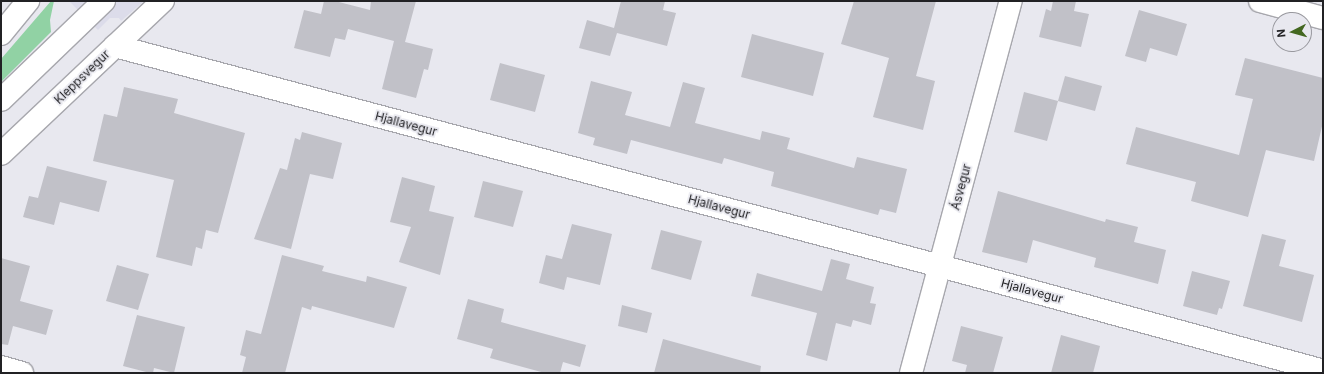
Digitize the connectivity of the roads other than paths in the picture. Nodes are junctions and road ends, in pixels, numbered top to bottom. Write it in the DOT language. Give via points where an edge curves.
graph roads {
  1 [pos="28,1"];
  2 [pos="104,1"];
  3 [pos="163,1"];
  4 [pos="1011,1"];
  5 [pos="1260,1"];
  6 [pos="1323,18"];
  7 [pos="1,34"];
  8 [pos="115,46"];
  9 [pos="1,100"];
  10 [pos="1,154"];
  11 [pos="940,266"];
  12 [pos="1,367"];
  13 [pos="1323,371"];
  14 [pos="22,373"];
  15 [pos="911,373"];
  1 -- 7 [label="street"];
  2 -- 9 [label="street"];
  3 -- 8 [label="street, Kleppsvegur"];
  4 -- 11 [label="street, Ásvegur"];
  5 -- 6 [label="street"];
  8 -- 10 [label="street, Kleppsvegur"];
  8 -- 11 [label="street, Hjallavegur"];
  11 -- 13 [label="street, Hjallavegur"];
  11 -- 15 [label="street, Ásvegur"];
  12 -- 14 [label="street"];
}
